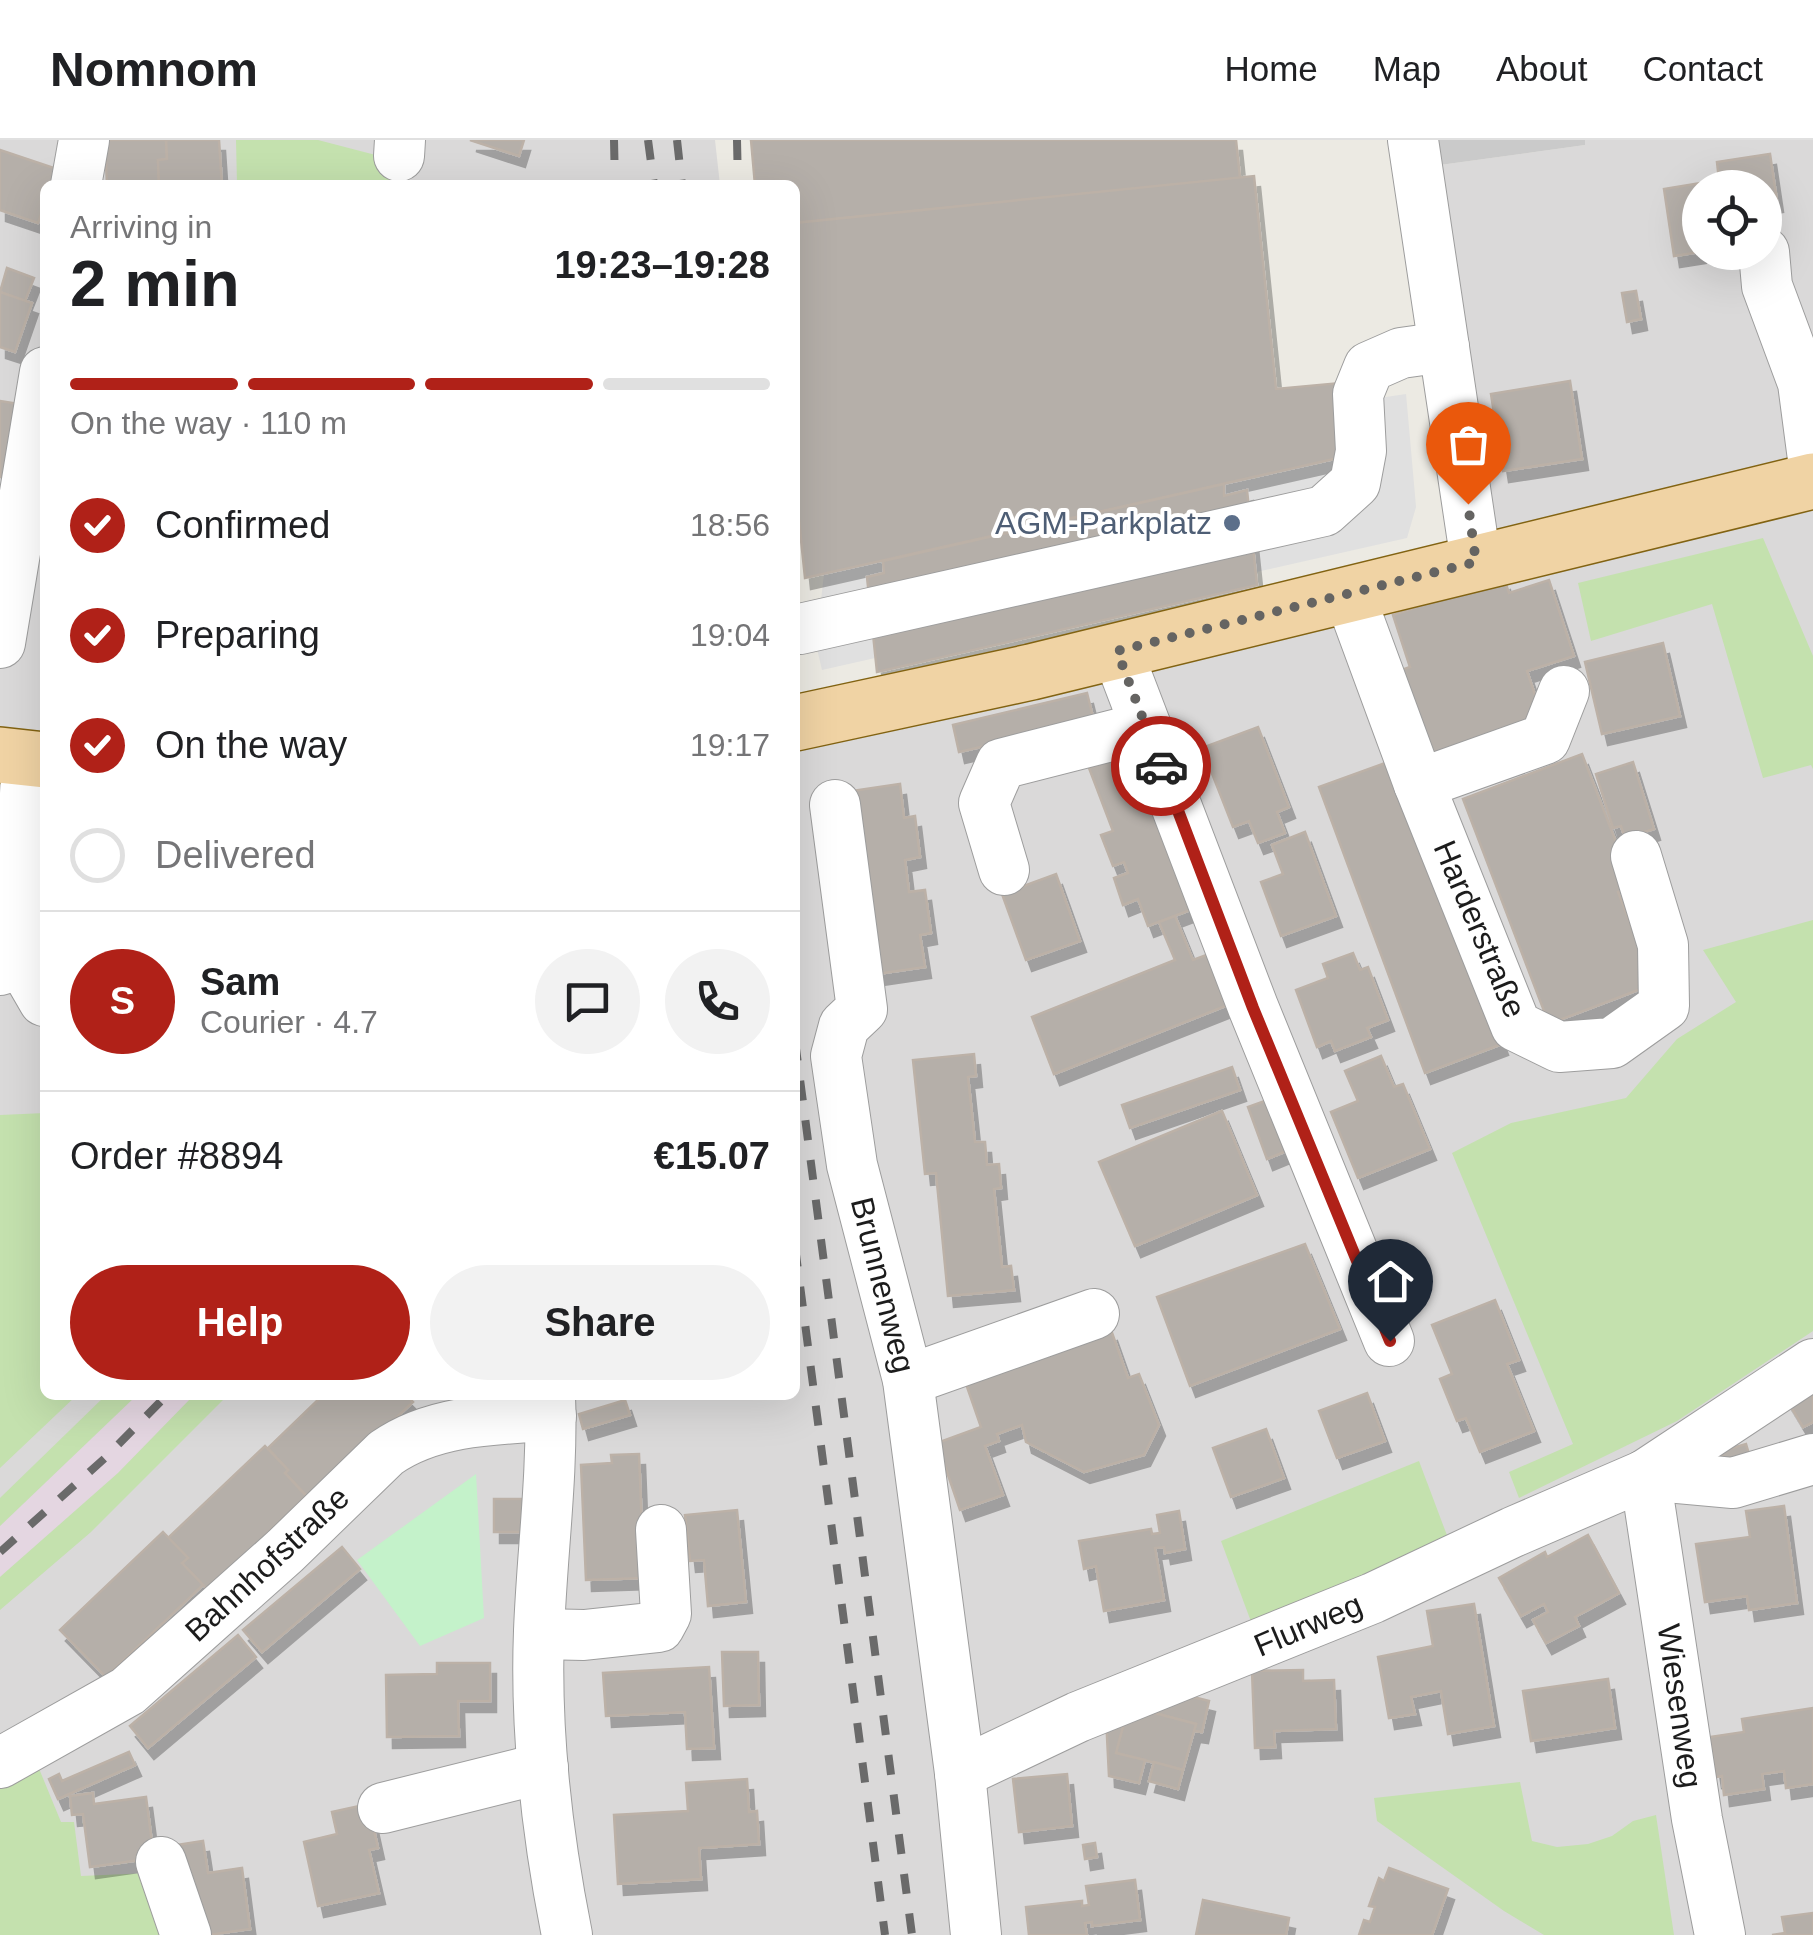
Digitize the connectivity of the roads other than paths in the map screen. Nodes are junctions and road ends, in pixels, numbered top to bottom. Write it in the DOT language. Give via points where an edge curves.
graph roads {
  1 [pos="84,140"];
  2 [pos="1413,140"];
  3 [pos="77,180"];
  4 [pos="1766,270"];
  5 [pos="1444,347"];
  6 [pos="40,431"];
  7 [pos="1813,460"];
  8 [pos="36,478"];
  9 [pos="1813,482"];
  10 [pos="1476,562"];
  11 [pos="1349,594"];
  12 [pos="800,629"];
  13 [pos="0,642"];
  14 [pos="1132,648"];
  15 [pos="1564,691"];
  16 [pos="800,721"];
  17 [pos="1146,728"];
  18 [pos="23,749"];
  19 [pos="1419,784"];
  20 [pos="835,805"];
  21 [pos="1636,856"];
  22 [pos="1004,870"];
  23 [pos="22,978"];
  24 [pos="1316,1096"];
  25 [pos="1094,1314"];
  26 [pos="1390,1341"];
  27 [pos="1813,1364"];
  28 [pos="908,1380"];
  29 [pos="550,1406"];
  30 [pos="1813,1459"];
  31 [pos="1646,1476"];
  32 [pos="662,1530"];
  33 [pos="539,1634"];
  34 [pos="0,1763"];
  35 [pos="543,1768"];
  36 [pos="960,1773"];
  37 [pos="382,1808"];
  38 [pos="161,1862"];
  39 [pos="186,1935"];
  40 [pos="566,1935"];
  41 [pos="976,1935"];
  42 [pos="1720,1935"];
  1 -- 3 [label="street"];
  2 -- 5 [label="street"];
  4 -- 7 [label="street" via="1804,383"];
  5 -- 10 [label="street"];
  5 -- 12 [label="street" via="1401,353 1369,367 1358,394 1355,483 1324,511"];
  6 -- 8 [label="street"];
  8 -- 13 [label="street"];
  9 -- 10 [label="main road"];
  10 -- 11 [label="main road"];
  11 -- 14 [label="main road"];
  11 -- 19 [label="street, Harderstraße"];
  14 -- 16 [label="main road"];
  14 -- 17 [label="street"];
  14 -- 24 [label="street"];
  15 -- 19 [label="street" via="1545,739"];
  17 -- 22 [label="street" via="1001,764 984,803"];
  17 -- 26 [label="street"];
  18 -- 23 [label="street"];
  19 -- 21 [label="street, Harderstraße" via="1516,1026 1560,1046 1612,1043 1664,1006 1663,945"];
  20 -- 28 [label="street, Brunnenweg" via="862,1009 844,1026 836,1056 852,1165"];
  25 -- 28 [label="street"];
  27 -- 31 [label="street"];
  28 -- 36 [label="street, Brunnenweg"];
  29 -- 33 [label="street, Bahnhofstraße"];
  29 -- 34 [label="street, Bahnhofstraße" via="404,1440 128,1692"];
  30 -- 31 [label="street, Flurweg" via="1733,1484"];
  31 -- 36 [label="street, Flurweg"];
  31 -- 42 [label="street, Wiesenweg"];
  32 -- 33 [label="street" via="666,1614 659,1628"];
  33 -- 35 [label="street, Bahnhofstraße"];
  35 -- 37 [label="street"];
  35 -- 40 [label="street, Bahnhofstraße"];
  36 -- 41 [label="street"];
  38 -- 39 [label="street"];
}
